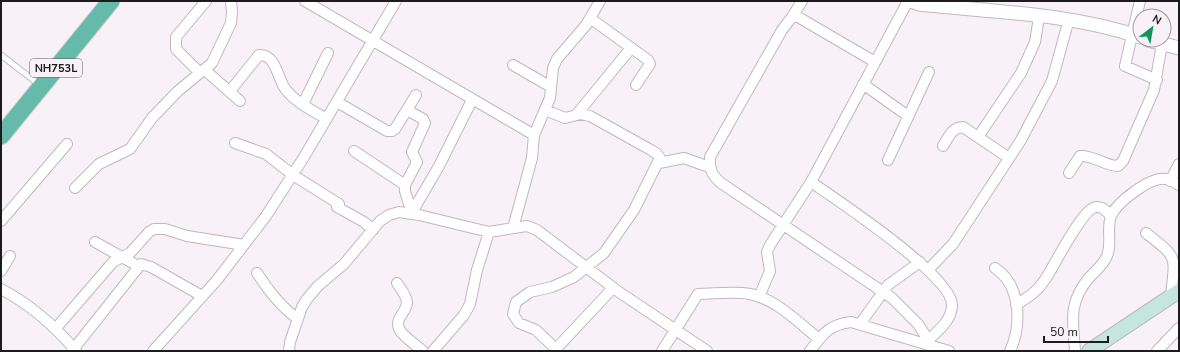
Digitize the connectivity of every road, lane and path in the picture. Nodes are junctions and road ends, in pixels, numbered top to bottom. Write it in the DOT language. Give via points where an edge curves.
graph roads {
  1 [pos="111,1"];
  2 [pos="206,1"];
  3 [pos="305,1"];
  4 [pos="396,1"];
  5 [pos="600,1"];
  6 [pos="802,1"];
  7 [pos="911,1"];
  8 [pos="232,2"];
  9 [pos="792,17"];
  10 [pos="1039,17"];
  11 [pos="590,18"];
  12 [pos="1069,20"];
  13 [pos="1132,35"];
  14 [pos="373,41"];
  15 [pos="1132,47"];
  16 [pos="632,48"];
  17 [pos="1161,48"];
  18 [pos="328,53"];
  19 [pos="1,55"];
  20 [pos="875,62"];
  21 [pos="513,65"];
  22 [pos="202,72"];
  23 [pos="929,72"];
  24 [pos="1157,80"];
  25 [pos="863,84"];
  26 [pos="636,85"];
  27 [pos="42,86"];
  28 [pos="551,87"];
  29 [pos="230,91"];
  30 [pos="416,95"];
  31 [pos="240,100"];
  32 [pos="472,100"];
  33 [pos="337,102"];
  34 [pos="303,104"];
  35 [pos="407,110"];
  36 [pos="545,110"];
  37 [pos="577,114"];
  38 [pos="908,116"];
  39 [pos="327,119"];
  40 [pos="534,135"];
  41 [pos="1,136"];
  42 [pos="978,137"];
  43 [pos="235,143"];
  44 [pos="67,144"];
  45 [pos="942,146"];
  46 [pos="354,151"];
  47 [pos="1009,158"];
  48 [pos="888,160"];
  49 [pos="659,163"];
  50 [pos="1179,164"];
  51 [pos="709,167"];
  52 [pos="1069,173"];
  53 [pos="293,175"];
  54 [pos="811,182"];
  55 [pos="1174,183"];
  56 [pos="405,185"];
  57 [pos="75,188"];
  58 [pos="412,211"];
  59 [pos="1111,216"];
  60 [pos="1,221"];
  61 [pos="782,224"];
  62 [pos="512,228"];
  63 [pos="373,230"];
  64 [pos="489,232"];
  65 [pos="1146,233"];
  66 [pos="95,242"];
  67 [pos="244,245"];
  68 [pos="10,256"];
  69 [pos="122,256"];
  70 [pos="920,262"];
  71 [pos="138,266"];
  72 [pos="587,268"];
  73 [pos="995,268"];
  74 [pos="928,270"];
  75 [pos="1,271"];
  76 [pos="257,273"];
  77 [pos="397,283"];
  78 [pos="614,288"];
  79 [pos="1,289"];
  80 [pos="882,291"];
  81 [pos="1175,294"];
  82 [pos="202,296"];
  83 [pos="759,297"];
  84 [pos="1016,305"];
  85 [pos="298,319"];
  86 [pos="860,324"];
  87 [pos="56,328"];
  88 [pos="1179,328"];
  89 [pos="675,330"];
  90 [pos="819,338"];
  91 [pos="938,347"];
  92 [pos="74,350"];
  93 [pos="555,350"];
  94 [pos="152,351"];
  95 [pos="289,351"];
  96 [pos="423,351"];
  97 [pos="433,351"];
  98 [pos="662,351"];
  99 [pos="707,351"];
  100 [pos="810,351"];
  101 [pos="1010,351"];
  102 [pos="1075,351"];
  103 [pos="1089,351"];
  104 [pos="1157,351"];
  1 -- 27 [label="highway, NH753L"];
  2 -- 22 [label="street" via="176,37 176,49"];
  3 -- 14 [label="street"];
  4 -- 14 [label="street"];
  5 -- 11 [label="street"];
  6 -- 9 [label="street"];
  7 -- 10 [label="street"];
  7 -- 20 [label="street"];
  8 -- 22 [label="street" via="228,30 216,58"];
  9 -- 20 [label="street" via="798,17"];
  9 -- 51 [label="street" via="782,30 710,158"];
  10 -- 12 [label="street"];
  10 -- 42 [label="street" via="1035,42 1021,74"];
  11 -- 16 [label="street"];
  11 -- 28 [label="street" via="557,59 553,68"];
  12 -- 13 [label="street" via="1117,29"];
  12 -- 47 [label="street" via="1052,81"];
  14 -- 32 [label="street"];
  14 -- 33 [label="street"];
  15 -- 24 [label="street" via="1125,66"];
  16 -- 26 [label="street" via="650,64"];
  16 -- 37 [label="street"];
  17 -- 24 [label="street"];
  18 -- 34 [label="street"];
  19 -- 27 [label="lane"];
  20 -- 25 [label="street"];
  21 -- 28 [label="street"];
  22 -- 29 [label="street"];
  22 -- 57 [label="street" via="178,91 152,118 130,149 99,164"];
  23 -- 38 [label="street"];
  24 -- 52 [label="street" via="1123,161 1118,166 1112,166 1086,155 1080,156"];
  25 -- 38 [label="street"];
  25 -- 54 [label="street"];
  27 -- 41 [label="highway, NH753L"];
  28 -- 36 [label="street"];
  29 -- 31 [label="street"];
  29 -- 34 [label="street" via="252,61 259,55 264,55 270,58 286,89"];
  30 -- 35 [label="street"];
  32 -- 40 [label="street"];
  32 -- 58 [label="street" via="439,166"];
  33 -- 35 [label="street" via="387,131 395,129"];
  33 -- 39 [label="street"];
  34 -- 39 [label="street"];
  35 -- 56 [label="street" via="423,119 425,123 412,152 416,165"];
  36 -- 37 [label="street" via="565,118"];
  36 -- 40 [label="street"];
  37 -- 49 [label="street" via="590,116 651,150 660,158"];
  38 -- 48 [label="street"];
  39 -- 53 [label="street"];
  40 -- 62 [label="street" via="532,158"];
  42 -- 45 [label="street" via="963,127 958,127"];
  42 -- 47 [label="street"];
  43 -- 53 [label="street" via="266,154"];
  44 -- 60 [label="street"];
  46 -- 56 [label="street"];
  47 -- 74 [label="street" via="954,244"];
  49 -- 51 [label="street" via="684,158"];
  49 -- 72 [label="street" via="625,225 604,253"];
  50 -- 55 [label="street"];
  51 -- 61 [label="street" via="713,176 721,183"];
  53 -- 63 [label="street"];
  53 -- 67 [label="street"];
  54 -- 61 [label="street"];
  54 -- 70 [label="street"];
  55 -- 59 [label="street" via="1164,179 1134,191"];
  56 -- 58 [label="street" via="406,198"];
  58 -- 63 [label="street" via="389,215"];
  58 -- 64 [label="street"];
  59 -- 84 [label="street" via="1102,208 1092,208 1079,223 1044,282 1032,296"];
  59 -- 102 [label="street" via="1107,257 1079,292 1074,305"];
  61 -- 80 [label="street"];
  61 -- 83 [label="street" via="767,252 770,271"];
  62 -- 64 [label="street"];
  62 -- 72 [label="street" via="527,226 537,230"];
  63 -- 85 [label="street" via="344,264 318,286 302,307"];
  64 -- 97 [label="street" via="470,304 464,315"];
  65 -- 81 [label="street" via="1170,252 1174,260"];
  66 -- 69 [label="street"];
  67 -- 69 [label="street" via="187,236 159,228 149,232 132,251"];
  67 -- 82 [label="street"];
  68 -- 75 [label="street"];
  69 -- 71 [label="street"];
  69 -- 87 [label="street" via="113,262"];
  70 -- 74 [label="street"];
  70 -- 80 [label="street" via="893,280"];
  71 -- 82 [label="street" via="143,264"];
  71 -- 92 [label="street"];
  72 -- 78 [label="street"];
  72 -- 93 [label="street" via="552,287 530,292 516,302 513,314 519,323 536,330"];
  73 -- 84 [label="street" via="1008,280"];
  74 -- 91 [label="street" via="952,300"];
  76 -- 85 [label="street" via="272,296"];
  77 -- 96 [label="street" via="407,303 398,324 401,331"];
  78 -- 89 [label="street"];
  78 -- 93 [label="street"];
  79 -- 87 [label="street" via="25,302"];
  80 -- 86 [label="street"];
  80 -- 91 [label="street" via="908,312"];
  81 -- 103 [label="main road"];
  82 -- 94 [label="street"];
  83 -- 89 [label="street" via="749,294 698,294"];
  83 -- 90 [label="street" via="770,301"];
  84 -- 101 [label="street" via="1016,331"];
  85 -- 95 [label="street"];
  86 -- 90 [label="street" via="843,323 832,327"];
  86 -- 91 [label="street"];
  87 -- 92 [label="street"];
  88 -- 104 [label="street"];
  89 -- 98 [label="street"];
  89 -- 99 [label="street"];
  90 -- 100 [label="street"];
}
